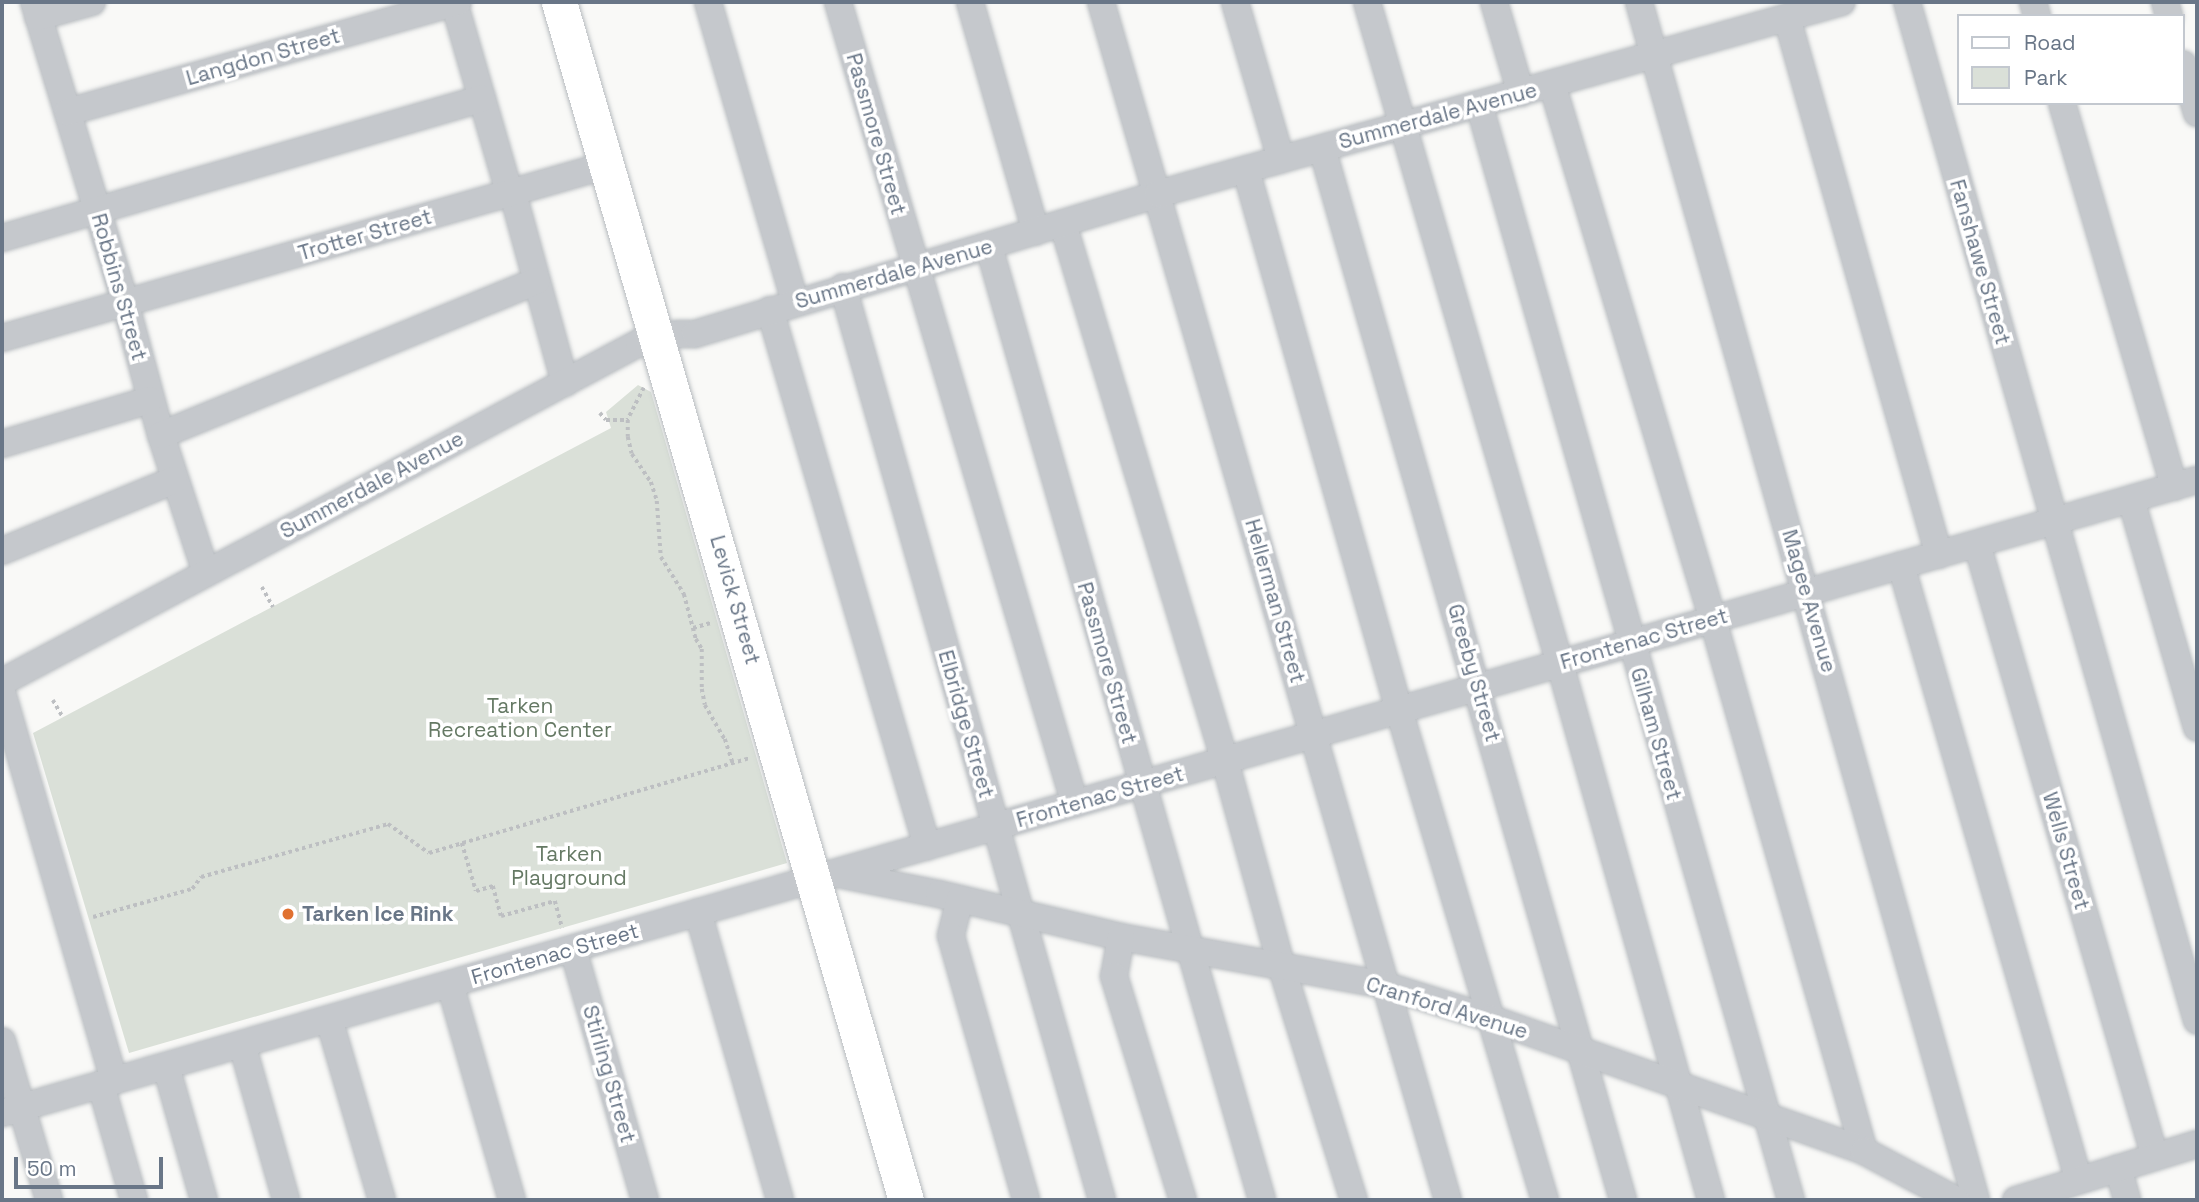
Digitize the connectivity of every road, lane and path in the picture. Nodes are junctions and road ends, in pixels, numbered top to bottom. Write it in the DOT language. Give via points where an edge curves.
graph roads {
  1 [pos="92,2"];
  2 [pos="455,2"];
  3 [pos="559,2"];
  4 [pos="582,2"];
  5 [pos="708,2"];
  6 [pos="838,2"];
  7 [pos="970,2"];
  8 [pos="1101,2"];
  9 [pos="1236,2"];
  10 [pos="1367,2"];
  11 [pos="1494,2"];
  12 [pos="1639,2"];
  13 [pos="1842,2"];
  14 [pos="1907,2"];
  15 [pos="36,9"];
  16 [pos="1781,13"];
  17 [pos="1656,56"];
  18 [pos="2185,71"];
  19 [pos="1552,84"];
  20 [pos="1521,93"];
  21 [pos="482,99"];
  22 [pos="1479,104"];
  23 [pos="2064,105"];
  24 [pos="68,112"];
  25 [pos="2197,113"];
  26 [pos="1403,124"];
  27 [pos="1322,148"];
  28 [pos="1281,159"];
  29 [pos="604,166"];
  30 [pos="1246,170"];
  31 [pos="1158,194"];
  32 [pos="512,195"];
  33 [pos="97,209"];
  34 [pos="1063,224"];
  35 [pos="1036,232"];
  36 [pos="2,237"];
  37 [pos="989,247"];
  38 [pos="914,267"];
  39 [pos="537,281"];
  40 [pos="843,287"];
  41 [pos="125,302"];
  42 [pos="783,306"];
  43 [pos="668,336"];
  44 [pos="2,338"];
  45 [pos="649,379"];
  46 [pos="565,383"];
  47 [pos="150,400"];
  48 [pos="600,412"];
  49 [pos="628,421"];
  50 [pos="161,435"];
  51 [pos="2,444"];
  52 [pos="174,480"];
  53 [pos="2186,484"];
  54 [pos="2131,499"];
  55 [pos="2053,522"];
  56 [pos="1977,544"];
  57 [pos="2,551"];
  58 [pos="1939,555"];
  59 [pos="1901,565"];
  60 [pos="206,573"];
  61 [pos="262,587"];
  62 [pos="1807,593"];
  63 [pos="273,607"];
  64 [pos="719,620"];
  65 [pos="1713,620"];
  66 [pos="693,628"];
  67 [pos="1630,644"];
  68 [pos="1560,664"];
  69 [pos="2,682"];
  70 [pos="1478,687"];
  71 [pos="2,692"];
  72 [pos="53,700"];
  73 [pos="1399,710"];
  74 [pos="63,717"];
  75 [pos="2197,727"];
  76 [pos="1314,735"];
  77 [pos="759,755"];
  78 [pos="1225,761"];
  79 [pos="733,763"];
  80 [pos="1142,785"];
  81 [pos="1075,804"];
  82 [pos="995,827"];
  83 [pos="462,843"];
  84 [pos="928,846"];
  85 [pos="824,876"];
  86 [pos="960,899"];
  87 [pos="698,912"];
  88 [pos="1020,914"];
  89 [pos="93,917"];
  90 [pos="1121,937"];
  91 [pos="568,940"];
  92 [pos="1189,951"];
  93 [pos="1282,968"];
  94 [pos="450,984"];
  95 [pos="1384,985"];
  96 [pos="329,1019"];
  97 [pos="1492,1019"];
  98 [pos="2197,1021"];
  99 [pos="2,1041"];
  100 [pos="242,1044"];
  101 [pos="1579,1051"];
  102 [pos="166,1066"];
  103 [pos="108,1083"];
  104 [pos="1681,1088"];
  105 [pos="12,1110"];
  106 [pos="1767,1119"];
  107 [pos="2197,1144"];
  108 [pos="1864,1151"];
  109 [pos="2155,1157"];
  110 [pos="2118,1168"];
  111 [pos="2078,1178"];
  112 [pos="914,1193"];
  113 [pos="49,1200"];
  114 [pos="134,1200"];
  115 [pos="204,1200"];
  116 [pos="286,1200"];
  117 [pos="382,1200"];
  118 [pos="512,1200"];
  119 [pos="645,1200"];
  120 [pos="780,1200"];
  121 [pos="1026,1200"];
  122 [pos="1102,1200"];
  123 [pos="1183,1200"];
  124 [pos="1262,1200"];
  125 [pos="1354,1200"];
  126 [pos="1448,1200"];
  127 [pos="1545,1200"];
  128 [pos="1623,1200"];
  129 [pos="1712,1200"];
  130 [pos="1791,1200"];
  131 [pos="1956,1200"];
  132 [pos="1976,1200"];
  133 [pos="2016,1200"];
  134 [pos="2127,1200"];
  1 -- 15 [label="street"];
  2 -- 21 [label="street"];
  2 -- 24 [label="street, Langdon Street"];
  3 -- 29 [label="main road, Levick Street"];
  4 -- 43 [label="main road, Levick Street"];
  5 -- 42 [label="street"];
  6 -- 38 [label="street, Passmore Street"];
  7 -- 35 [label="street"];
  8 -- 31 [label="street, Hellerman Street"];
  9 -- 28 [label="street"];
  10 -- 26 [label="street"];
  11 -- 20 [label="street"];
  12 -- 17 [label="street, Magee Avenue"];
  13 -- 16 [label="street, Summerdale Avenue"];
  14 -- 55 [label="street, Fanshawe Street"];
  15 -- 24 [label="street, Robbins Street"];
  16 -- 17 [label="street, Summerdale Avenue"];
  16 -- 58 [label="street"];
  17 -- 19 [label="street, Summerdale Avenue"];
  17 -- 62 [label="street, Magee Avenue"];
  18 -- 25 [label="street"];
  19 -- 20 [label="street, Summerdale Avenue"];
  19 -- 65 [label="street"];
  20 -- 22 [label="street, Summerdale Avenue"];
  21 -- 32 [label="street"];
  21 -- 33 [label="street"];
  22 -- 26 [label="street, Summerdale Avenue"];
  22 -- 67 [label="street, Gilham Street"];
  23 -- 53 [label="street"];
  24 -- 33 [label="street, Robbins Street"];
  26 -- 27 [label="street, Summerdale Avenue"];
  26 -- 68 [label="street"];
  27 -- 28 [label="street, Summerdale Avenue"];
  27 -- 70 [label="street, Greeby Street"];
  28 -- 30 [label="street, Summerdale Avenue"];
  29 -- 32 [label="street, Trotter Street"];
  29 -- 43 [label="main road, Levick Street"];
  30 -- 31 [label="street, Summerdale Avenue"];
  30 -- 73 [label="street"];
  31 -- 34 [label="street, Summerdale Avenue"];
  31 -- 76 [label="street, Hellerman Street"];
  32 -- 39 [label="street"];
  32 -- 41 [label="street, Trotter Street"];
  33 -- 36 [label="street"];
  33 -- 41 [label="street, Robbins Street"];
  34 -- 35 [label="street, Summerdale Avenue"];
  34 -- 78 [label="street"];
  35 -- 37 [label="street, Summerdale Avenue"];
  37 -- 38 [label="street, Summerdale Avenue"];
  37 -- 80 [label="street, Passmore Street"];
  38 -- 40 [label="street, Summerdale Avenue"];
  38 -- 81 [label="street, Passmore Street"];
  39 -- 46 [label="street"];
  39 -- 50 [label="street"];
  40 -- 42 [label="street, Summerdale Avenue"];
  40 -- 82 [label="street, Elbridge Street"];
  41 -- 44 [label="street, Trotter Street"];
  41 -- 47 [label="street, Robbins Street"];
  42 -- 43 [label="street, Summerdale Avenue" via="695,334"];
  42 -- 84 [label="street"];
  43 -- 46 [label="street, Summerdale Avenue" via="639,343"];
  43 -- 85 [label="main road, Levick Street"];
  45 -- 49 [label="path"];
  46 -- 60 [label="street, Summerdale Avenue"];
  47 -- 50 [label="street, Robbins Street"];
  47 -- 51 [label="street"];
  48 -- 49 [label="path" via="606,421"];
  49 -- 66 [label="path" via="632,454 651,482 657,501 660,557 684,594"];
  50 -- 52 [label="street, Robbins Street"];
  52 -- 57 [label="street"];
  52 -- 60 [label="street, Robbins Street"];
  53 -- 54 [label="street, Frontenac Street"];
  54 -- 55 [label="street, Frontenac Street"];
  54 -- 75 [label="street"];
  55 -- 56 [label="street, Frontenac Street"];
  55 -- 98 [label="street, Fanshawe Street"];
  56 -- 58 [label="street, Frontenac Street"];
  56 -- 109 [label="street, Wells Street"];
  58 -- 59 [label="street, Frontenac Street"];
  59 -- 62 [label="street, Frontenac Street"];
  59 -- 111 [label="street"];
  60 -- 69 [label="street, Summerdale Avenue"];
  61 -- 63 [label="path"];
  62 -- 65 [label="street, Frontenac Street"];
  62 -- 132 [label="street, Magee Avenue"];
  64 -- 66 [label="path"];
  65 -- 67 [label="street, Frontenac Street"];
  65 -- 108 [label="street"];
  66 -- 79 [label="path" via="702,649 705,705"];
  67 -- 68 [label="street, Frontenac Street"];
  67 -- 106 [label="street, Gilham Street"];
  68 -- 70 [label="street, Frontenac Street"];
  68 -- 104 [label="street"];
  70 -- 73 [label="street, Frontenac Street"];
  70 -- 101 [label="street, Greeby Street"];
  71 -- 103 [label="street"];
  72 -- 74 [label="path"];
  73 -- 76 [label="street, Frontenac Street"];
  73 -- 97 [label="street"];
  76 -- 78 [label="street, Frontenac Street"];
  76 -- 95 [label="street, Hellerman Street"];
  77 -- 79 [label="path"];
  78 -- 80 [label="street, Frontenac Street"];
  78 -- 93 [label="street"];
  79 -- 83 [label="path"];
  80 -- 81 [label="street, Frontenac Street"];
  80 -- 92 [label="street, Passmore Street"];
  81 -- 82 [label="street, Frontenac Street"];
  82 -- 84 [label="street, Frontenac Street"];
  82 -- 88 [label="street, Elbridge Street"];
  83 -- 89 [label="path" via="429,853 388,824 201,877 192,889"];
  83 -- 91 [label="path" via="476,891 492,886 501,916 555,901"];
  84 -- 85 [label="street, Frontenac Street"];
  85 -- 86 [label="street, Cranford Avenue"];
  85 -- 87 [label="street, Frontenac Street"];
  85 -- 112 [label="main road, Levick Street"];
  86 -- 88 [label="street, Cranford Avenue"];
  86 -- 121 [label="street" via="951,936"];
  87 -- 91 [label="street, Frontenac Street"];
  87 -- 120 [label="street"];
  88 -- 90 [label="street, Cranford Avenue"];
  88 -- 122 [label="street, Elbridge Street"];
  90 -- 92 [label="street, Cranford Avenue"];
  90 -- 123 [label="street" via="1114,976"];
  91 -- 94 [label="street, Frontenac Street"];
  91 -- 119 [label="street, Stirling Street"];
  92 -- 93 [label="street, Cranford Avenue"];
  92 -- 124 [label="street, Passmore Street"];
  93 -- 95 [label="street, Cranford Avenue"];
  93 -- 125 [label="street"];
  94 -- 96 [label="street, Frontenac Street"];
  94 -- 118 [label="street"];
  95 -- 97 [label="street, Cranford Avenue"];
  95 -- 126 [label="street, Hellerman Street"];
  96 -- 100 [label="street, Frontenac Street"];
  96 -- 117 [label="street"];
  97 -- 101 [label="street, Cranford Avenue"];
  97 -- 127 [label="street"];
  99 -- 105 [label="street"];
  100 -- 102 [label="street, Frontenac Street"];
  100 -- 116 [label="street"];
  101 -- 104 [label="street, Cranford Avenue"];
  101 -- 128 [label="street, Greeby Street"];
  102 -- 103 [label="street, Frontenac Street"];
  102 -- 115 [label="street"];
  103 -- 105 [label="street, Frontenac Street"];
  103 -- 114 [label="street"];
  104 -- 106 [label="street, Cranford Avenue"];
  104 -- 129 [label="street"];
  105 -- 113 [label="street"];
  106 -- 108 [label="street, Cranford Avenue"];
  106 -- 130 [label="street, Gilham Street"];
  107 -- 109 [label="street"];
  108 -- 131 [label="street, Cranford Avenue"];
  109 -- 110 [label="street"];
  110 -- 111 [label="street"];
  110 -- 134 [label="street"];
  111 -- 133 [label="street"];
}
